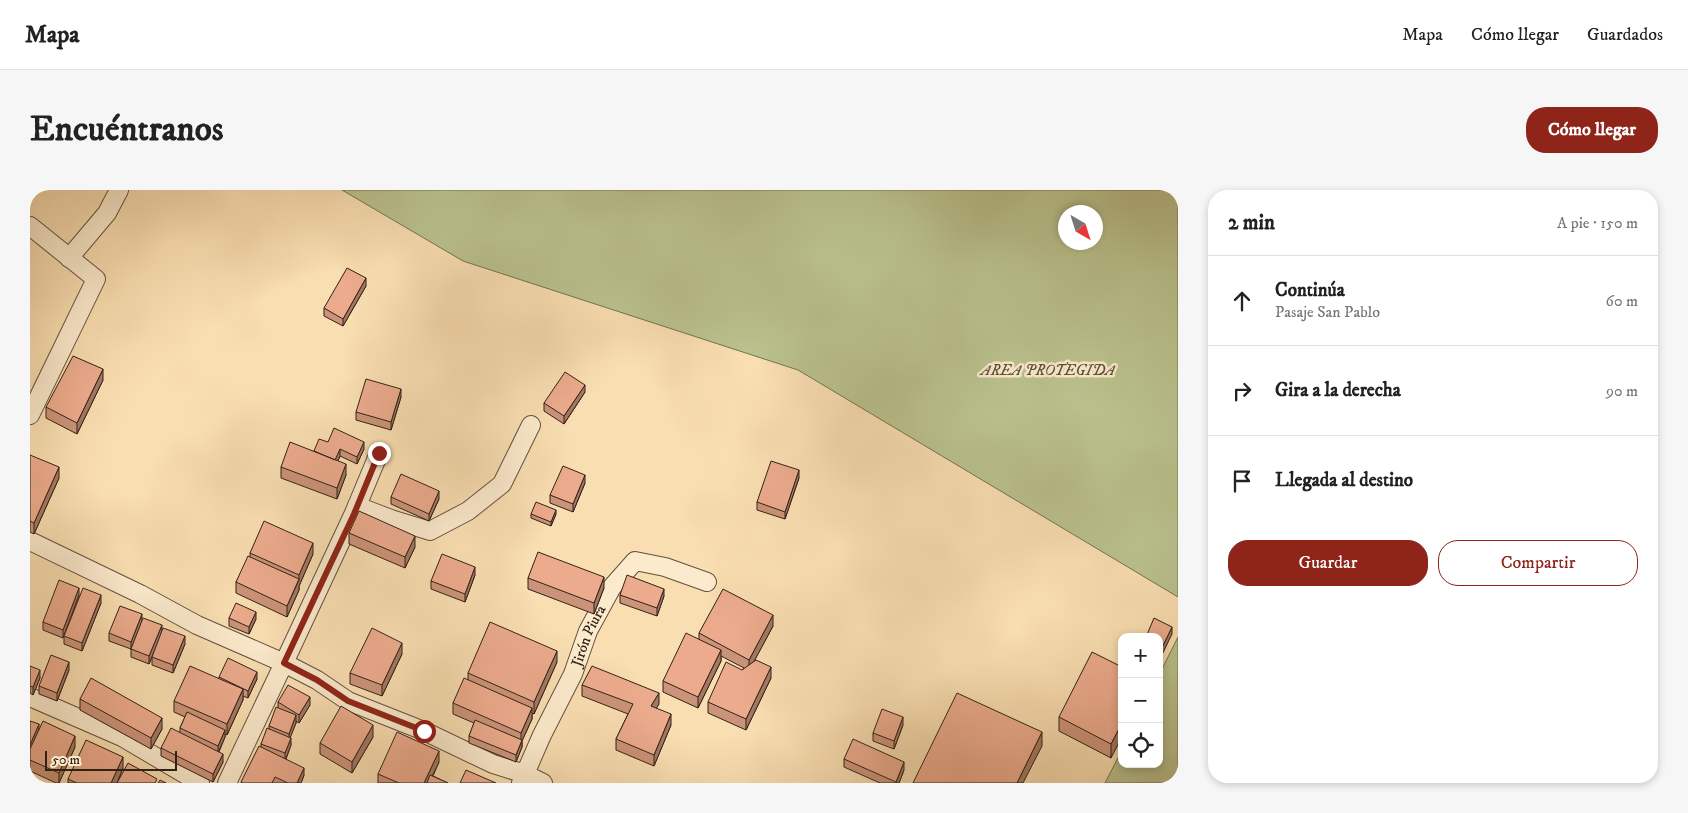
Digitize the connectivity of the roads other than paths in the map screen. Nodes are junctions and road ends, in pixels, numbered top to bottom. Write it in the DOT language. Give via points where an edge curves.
graph roads {
  1 [pos="119,190"];
  2 [pos="30,226"];
  3 [pos="69,258"];
  4 [pos="30,415"];
  5 [pos="531,425"];
  6 [pos="379,453"];
  7 [pos="357,506"];
  8 [pos="30,541"];
  9 [pos="707,582"];
  10 [pos="281,670"];
  11 [pos="30,697"];
  12 [pos="523,778"];
  13 [pos="200,783"];
  14 [pos="227,783"];
  15 [pos="543,783"];
  1 -- 3 [label="street" via="108,213"];
  2 -- 3 [label="street"];
  3 -- 4 [label="street" via="96,279"];
  5 -- 7 [label="street" via="502,484 468,511 430,531"];
  6 -- 7 [label="street"];
  7 -- 10 [label="street"];
  8 -- 10 [label="street" via="140,594"];
  9 -- 12 [label="street, Jirón Piura" via="636,561 612,587 588,632 573,674"];
  10 -- 12 [label="street" via="317,680 348,701 424,731"];
  10 -- 14 [label="street"];
  11 -- 13 [label="street" via="122,737"];
  12 -- 15 [label="street"];
}
